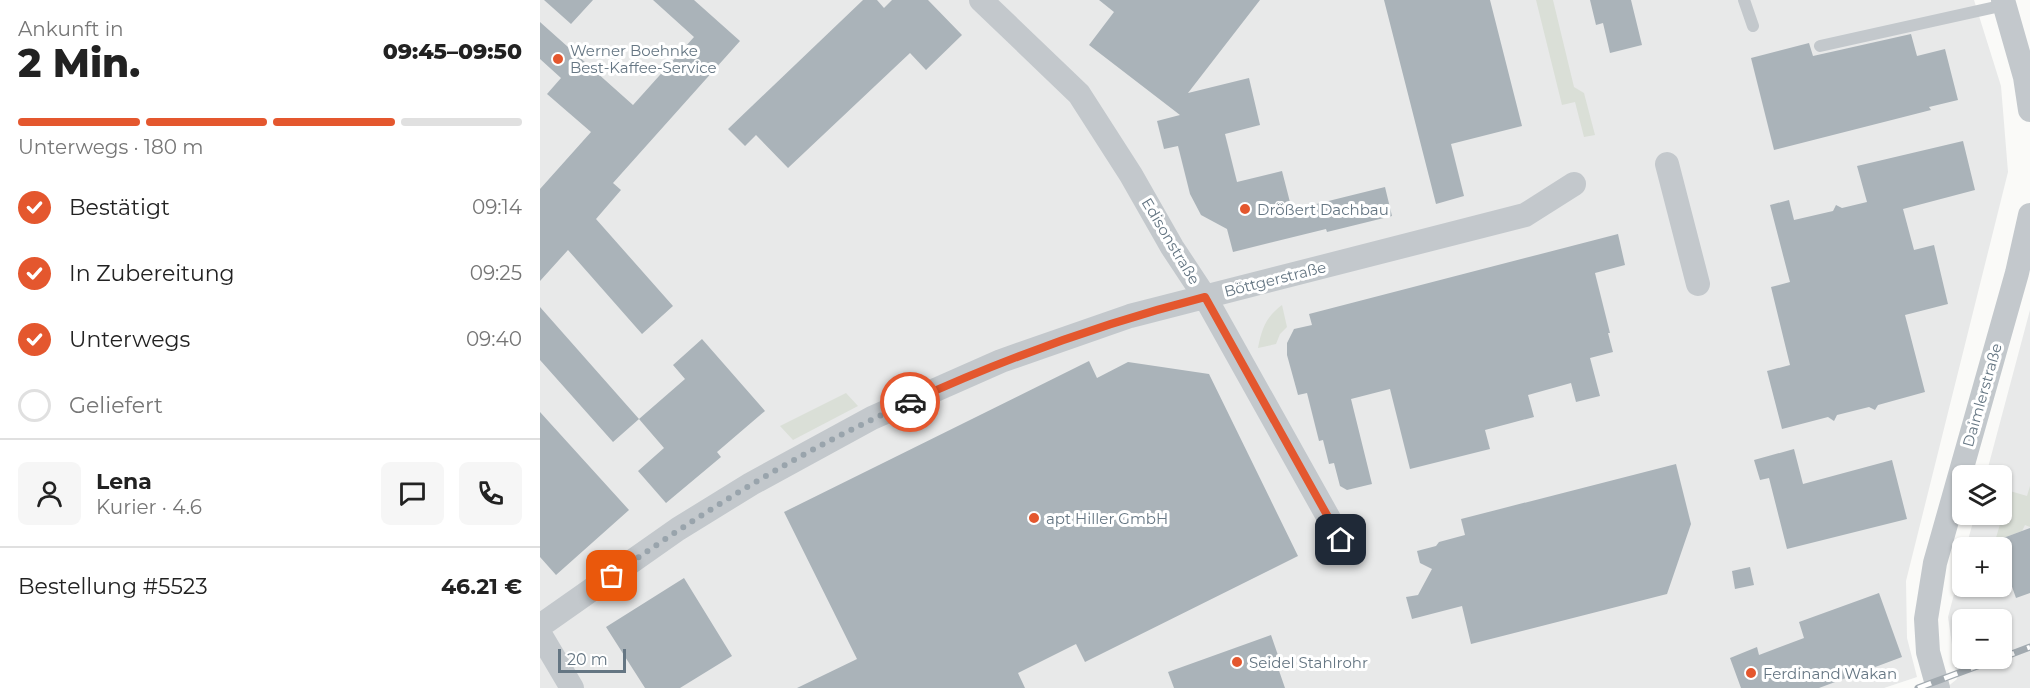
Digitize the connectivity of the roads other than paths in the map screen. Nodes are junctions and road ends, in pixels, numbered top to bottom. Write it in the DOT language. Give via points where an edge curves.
graph roads {
  1 [pos="981,0"];
  2 [pos="1744,0"];
  3 [pos="2004,2"];
  4 [pos="1753,26"];
  5 [pos="1820,46"];
  6 [pos="2030,110"];
  7 [pos="1667,164"];
  8 [pos="1574,184"];
  9 [pos="2030,216"];
  10 [pos="1698,284"];
  11 [pos="1205,297"];
  12 [pos="1341,540"];
  13 [pos="540,626"];
  14 [pos="540,634"];
  15 [pos="1937,685"];
  16 [pos="573,688"];
  1 -- 11 [label="street, Edisonstraße" via="1078,94"];
  2 -- 4 [label="lane"];
  3 -- 5 [label="lane"];
  3 -- 6 [label="street"];
  7 -- 10 [label="street"];
  8 -- 11 [label="street, Böttgerstraße" via="1525,214"];
  9 -- 15 [label="street, Daimlerstraße" via="1935,563 1926,619 1928,652"];
  11 -- 12 [label="street, Edisonstraße"];
  11 -- 13 [label="street, Böttgerstraße" via="1130,316 1001,361 872,418 751,484"];
  14 -- 16 [label="street"];
}
